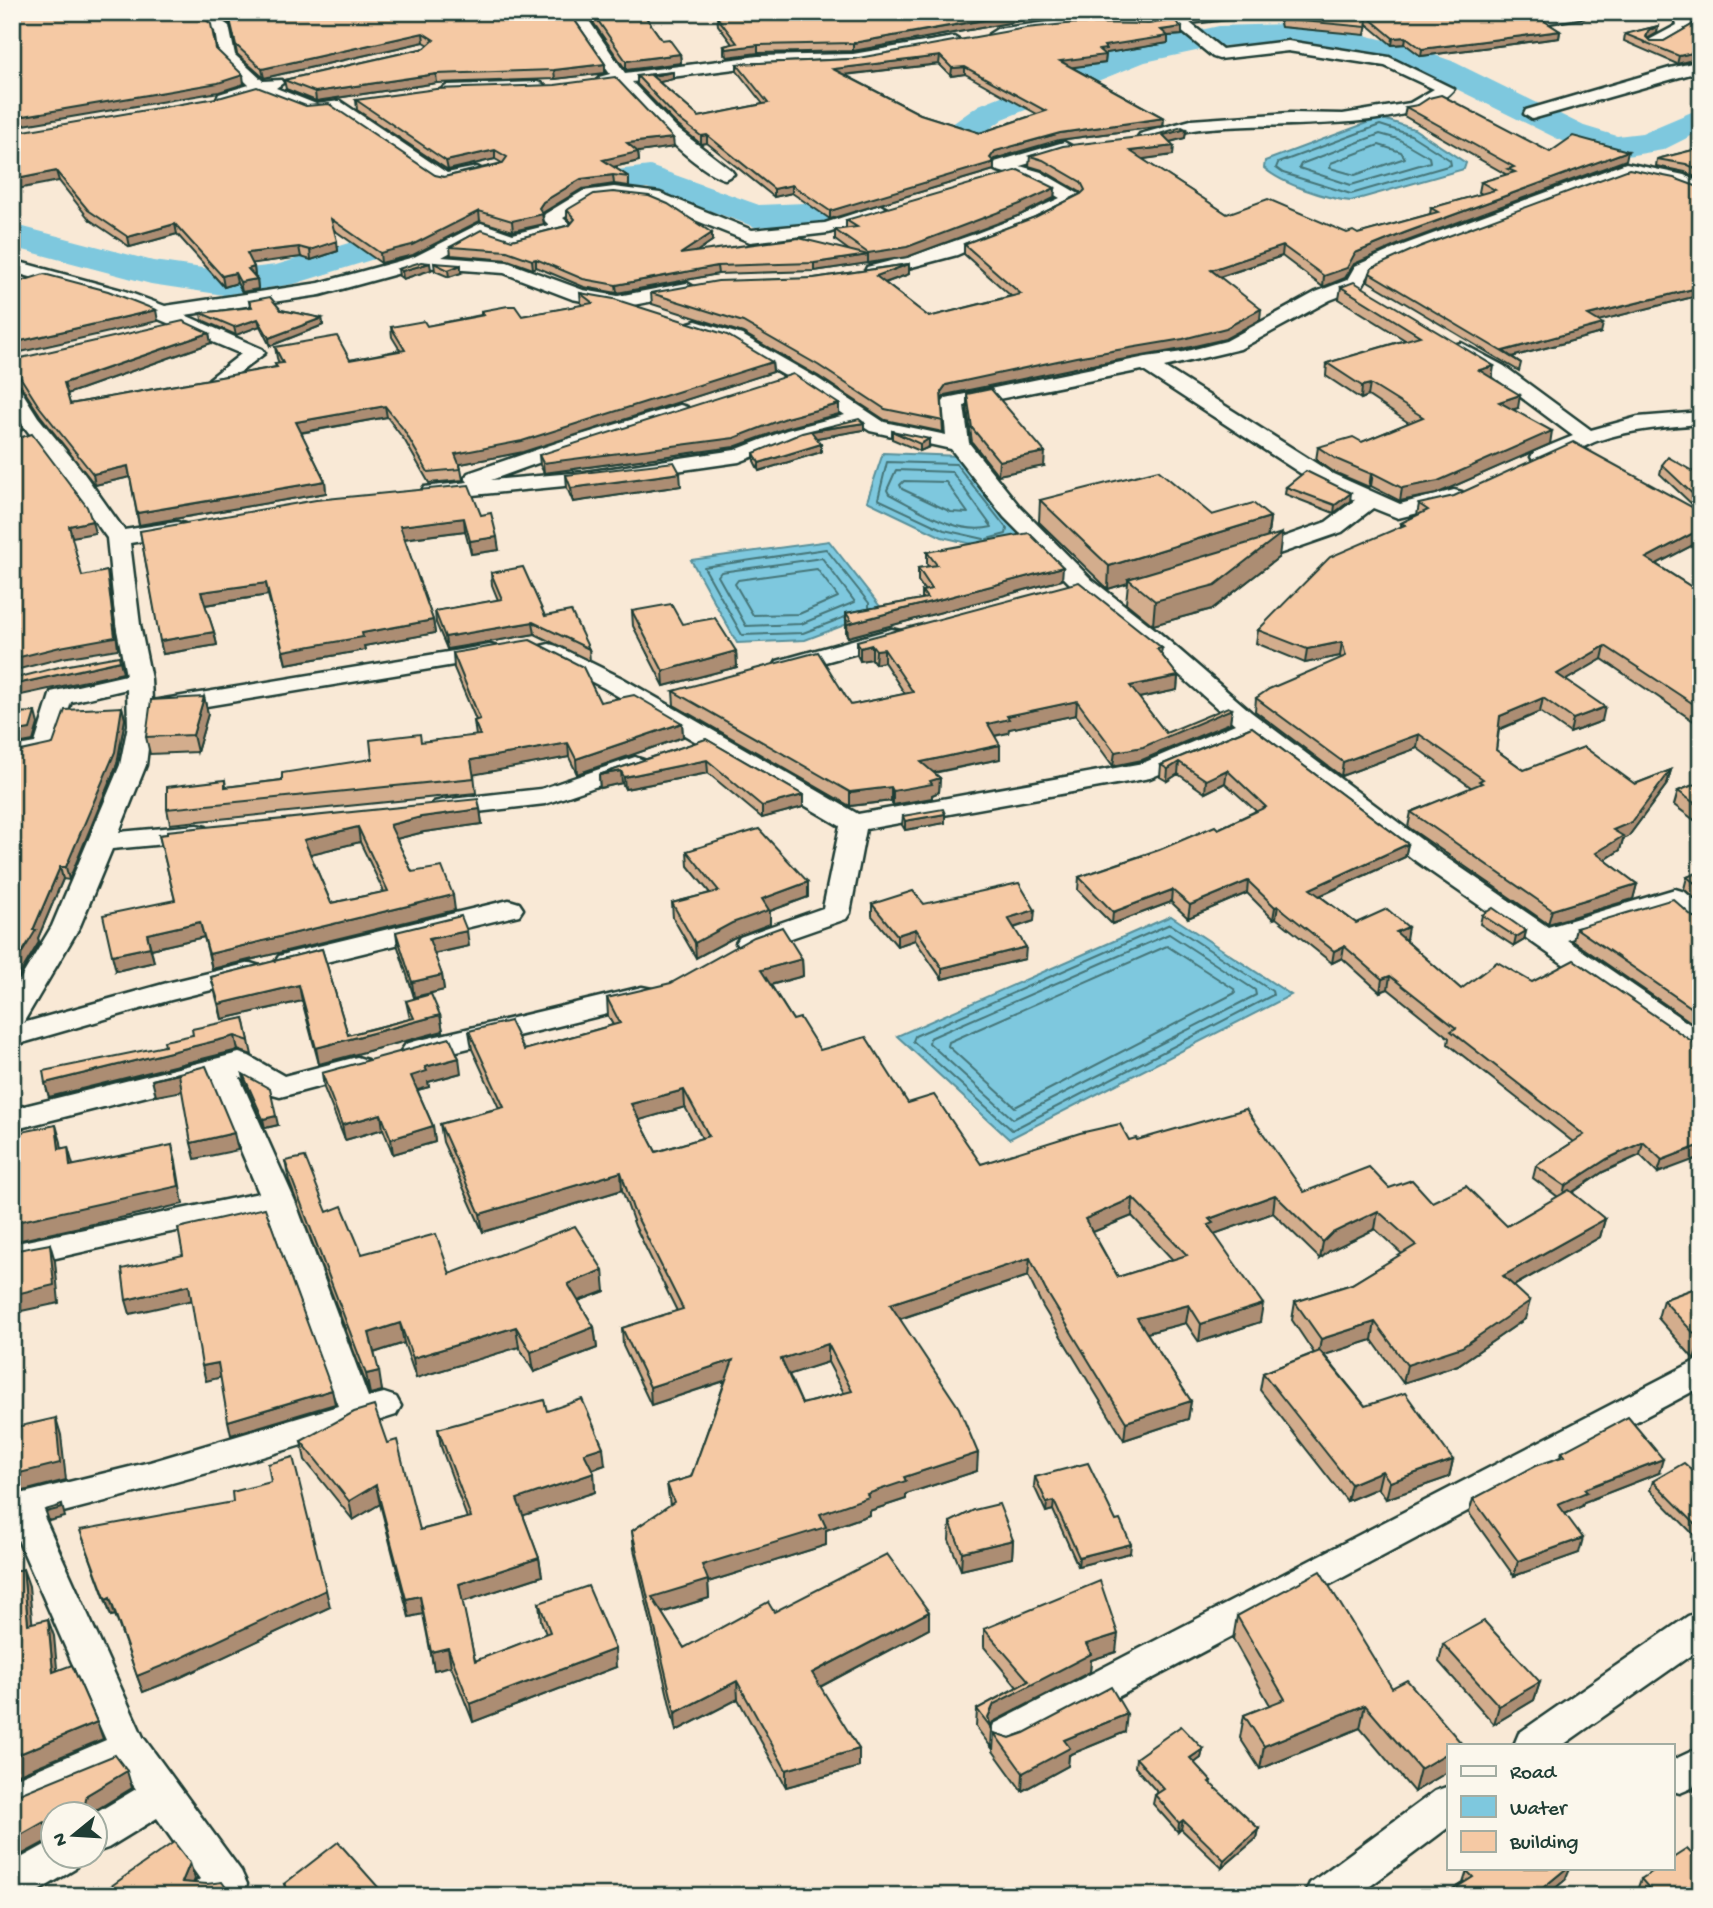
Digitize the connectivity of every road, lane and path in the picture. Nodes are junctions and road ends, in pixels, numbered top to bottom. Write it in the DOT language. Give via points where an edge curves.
graph roads {
  1 [pos="199,12"];
  2 [pos="575,12"];
  3 [pos="1241,12"];
  4 [pos="1529,12"];
  5 [pos="1584,12"];
  6 [pos="1680,12"];
  7 [pos="1175,19"];
  8 [pos="1655,43"];
  9 [pos="1701,66"];
  10 [pos="621,78"];
  11 [pos="293,79"];
  12 [pos="595,81"];
  13 [pos="260,87"];
  14 [pos="555,87"];
  15 [pos="425,92"];
  16 [pos="357,100"];
  17 [pos="210,101"];
  18 [pos="334,105"];
  19 [pos="1532,114"];
  20 [pos="1128,140"];
  21 [pos="1087,144"];
  22 [pos="496,167"];
  23 [pos="1017,171"];
  24 [pos="725,174"];
  25 [pos="995,179"];
  26 [pos="1701,190"];
  27 [pos="904,204"];
  28 [pos="421,261"];
  29 [pos="12,266"];
  30 [pos="851,274"];
  31 [pos="705,286"];
  32 [pos="618,302"];
  33 [pos="162,321"];
  34 [pos="1449,341"];
  35 [pos="1146,363"];
  36 [pos="796,374"];
  37 [pos="219,379"];
  38 [pos="771,382"];
  39 [pos="12,391"];
  40 [pos="694,406"];
  41 [pos="862,417"];
  42 [pos="1701,418"];
  43 [pos="1588,437"];
  44 [pos="958,444"];
  45 [pos="1528,464"];
  46 [pos="1467,491"];
  47 [pos="437,492"];
  48 [pos="410,494"];
  49 [pos="1371,499"];
  50 [pos="198,524"];
  51 [pos="118,538"];
  52 [pos="1222,566"];
  53 [pos="1083,584"];
  54 [pos="1057,591"];
  55 [pos="1130,593"];
  56 [pos="1104,600"];
  57 [pos="912,631"];
  58 [pos="128,665"];
  59 [pos="766,671"];
  60 [pos="671,695"];
  61 [pos="644,702"];
  62 [pos="140,710"];
  63 [pos="1254,725"];
  64 [pos="709,739"];
  65 [pos="684,748"];
  66 [pos="12,755"];
  67 [pos="659,757"];
  68 [pos="416,810"];
  69 [pos="854,824"];
  70 [pos="225,830"];
  71 [pos="102,842"];
  72 [pos="509,909"];
  73 [pos="1701,921"];
  74 [pos="1546,937"];
  75 [pos="732,952"];
  76 [pos="673,985"];
  77 [pos="12,1018"];
  78 [pos="12,1036"];
  79 [pos="1701,1046"];
  80 [pos="220,1067"];
  81 [pos="12,1120"];
  82 [pos="279,1201"];
  83 [pos="12,1256"];
  84 [pos="1701,1371"];
  85 [pos="17,1509"];
  86 [pos="1701,1627"];
  87 [pos="1008,1736"];
  88 [pos="1533,1744"];
  89 [pos="129,1748"];
  90 [pos="162,1794"];
  91 [pos="12,1798"];
  92 [pos="1447,1805"];
  93 [pos="108,1827"];
  94 [pos="38,1870"];
  95 [pos="12,1885"];
  96 [pos="226,1892"];
  97 [pos="1324,1896"];
  1 -- 13 [label="street" via="223,29 227,56"];
  2 -- 10 [label="street"];
  3 -- 7 [label="street"];
  4 -- 5 [label="street" via="1542,19"];
  6 -- 8 [label="street" via="1686,27"];
  7 -- 10 [label="street" via="1148,24 1075,23 853,59 758,61"];
  7 -- 20 [label="street" via="1219,54 1288,46 1389,62 1446,89 1415,107 1343,120 1290,118 1191,125"];
  9 -- 19 [label="street"];
  10 -- 12 [label="street"];
  10 -- 24 [label="street" via="639,103"];
  11 -- 13 [label="street"];
  13 -- 17 [label="street"];
  13 -- 18 [label="street" via="314,109"];
  14 -- 15 [label="street"];
  16 -- 18 [label="street"];
  18 -- 22 [label="street" via="444,179"];
  21 -- 23 [label="street" via="1001,166"];
  23 -- 25 [label="street"];
  23 -- 30 [label="street" via="1073,198 1027,221 912,265"];
  26 -- 35 [label="street" via="1678,179 1626,169 1362,270 1360,287 1323,296 1233,345"];
  27 -- 28 [label="street" via="828,228 751,236 654,197 614,192 589,195 551,218 564,227 512,240 481,228"];
  28 -- 32 [label="street" via="507,268 579,295"];
  28 -- 33 [label="street" via="320,289"];
  29 -- 33 [label="street" via="118,295"];
  31 -- 32 [label="street"];
  32 -- 36 [label="street" via="735,339"];
  33 -- 37 [label="street" via="187,323 255,353"];
  34 -- 43 [label="street"];
  35 -- 44 [label="street" via="953,402"];
  35 -- 49 [label="street" via="1325,479"];
  36 -- 38 [label="street"];
  36 -- 41 [label="street"];
  39 -- 51 [label="street" via="31,437 72,473"];
  40 -- 47 [label="street"];
  41 -- 44 [label="street" via="877,428"];
  41 -- 47 [label="street" via="717,460"];
  42 -- 43 [label="street" via="1638,423"];
  43 -- 45 [label="street"];
  44 -- 53 [label="street" via="1012,512"];
  46 -- 49 [label="street" via="1443,502 1398,511"];
  47 -- 48 [label="street"];
  49 -- 52 [label="street" via="1334,527"];
  50 -- 51 [label="street"];
  51 -- 58 [label="street"];
  53 -- 54 [label="street"];
  53 -- 56 [label="street"];
  55 -- 56 [label="street"];
  56 -- 63 [label="street"];
  57 -- 59 [label="street"];
  58 -- 62 [label="street"];
  58 -- 66 [label="street" via="60,697 46,748"];
  60 -- 61 [label="street"];
  61 -- 62 [label="street" via="535,644"];
  61 -- 64 [label="street"];
  62 -- 71 [label="street" via="134,765"];
  63 -- 69 [label="street" via="1150,770"];
  63 -- 74 [label="street" via="1426,856"];
  64 -- 65 [label="street"];
  64 -- 69 [label="street"];
  67 -- 68 [label="street" via="545,796"];
  69 -- 75 [label="street" via="836,913"];
  70 -- 71 [label="street"];
  71 -- 77 [label="street" via="66,926"];
  72 -- 78 [label="street" via="167,992"];
  73 -- 74 [label="street" via="1675,898"];
  74 -- 79 [label="street"];
  76 -- 80 [label="street" via="280,1087 239,1063"];
  80 -- 81 [label="street"];
  80 -- 82 [label="street"];
  82 -- 83 [label="street"];
  82 -- 85 [label="street" via="371,1410 150,1476"];
  84 -- 87 [label="street"];
  85 -- 89 [label="street"];
  86 -- 88 [label="street"];
  89 -- 90 [label="street"];
  89 -- 91 [label="street"];
  90 -- 93 [label="street"];
  90 -- 96 [label="street"];
  92 -- 97 [label="street"];
  94 -- 95 [label="street"];
}
